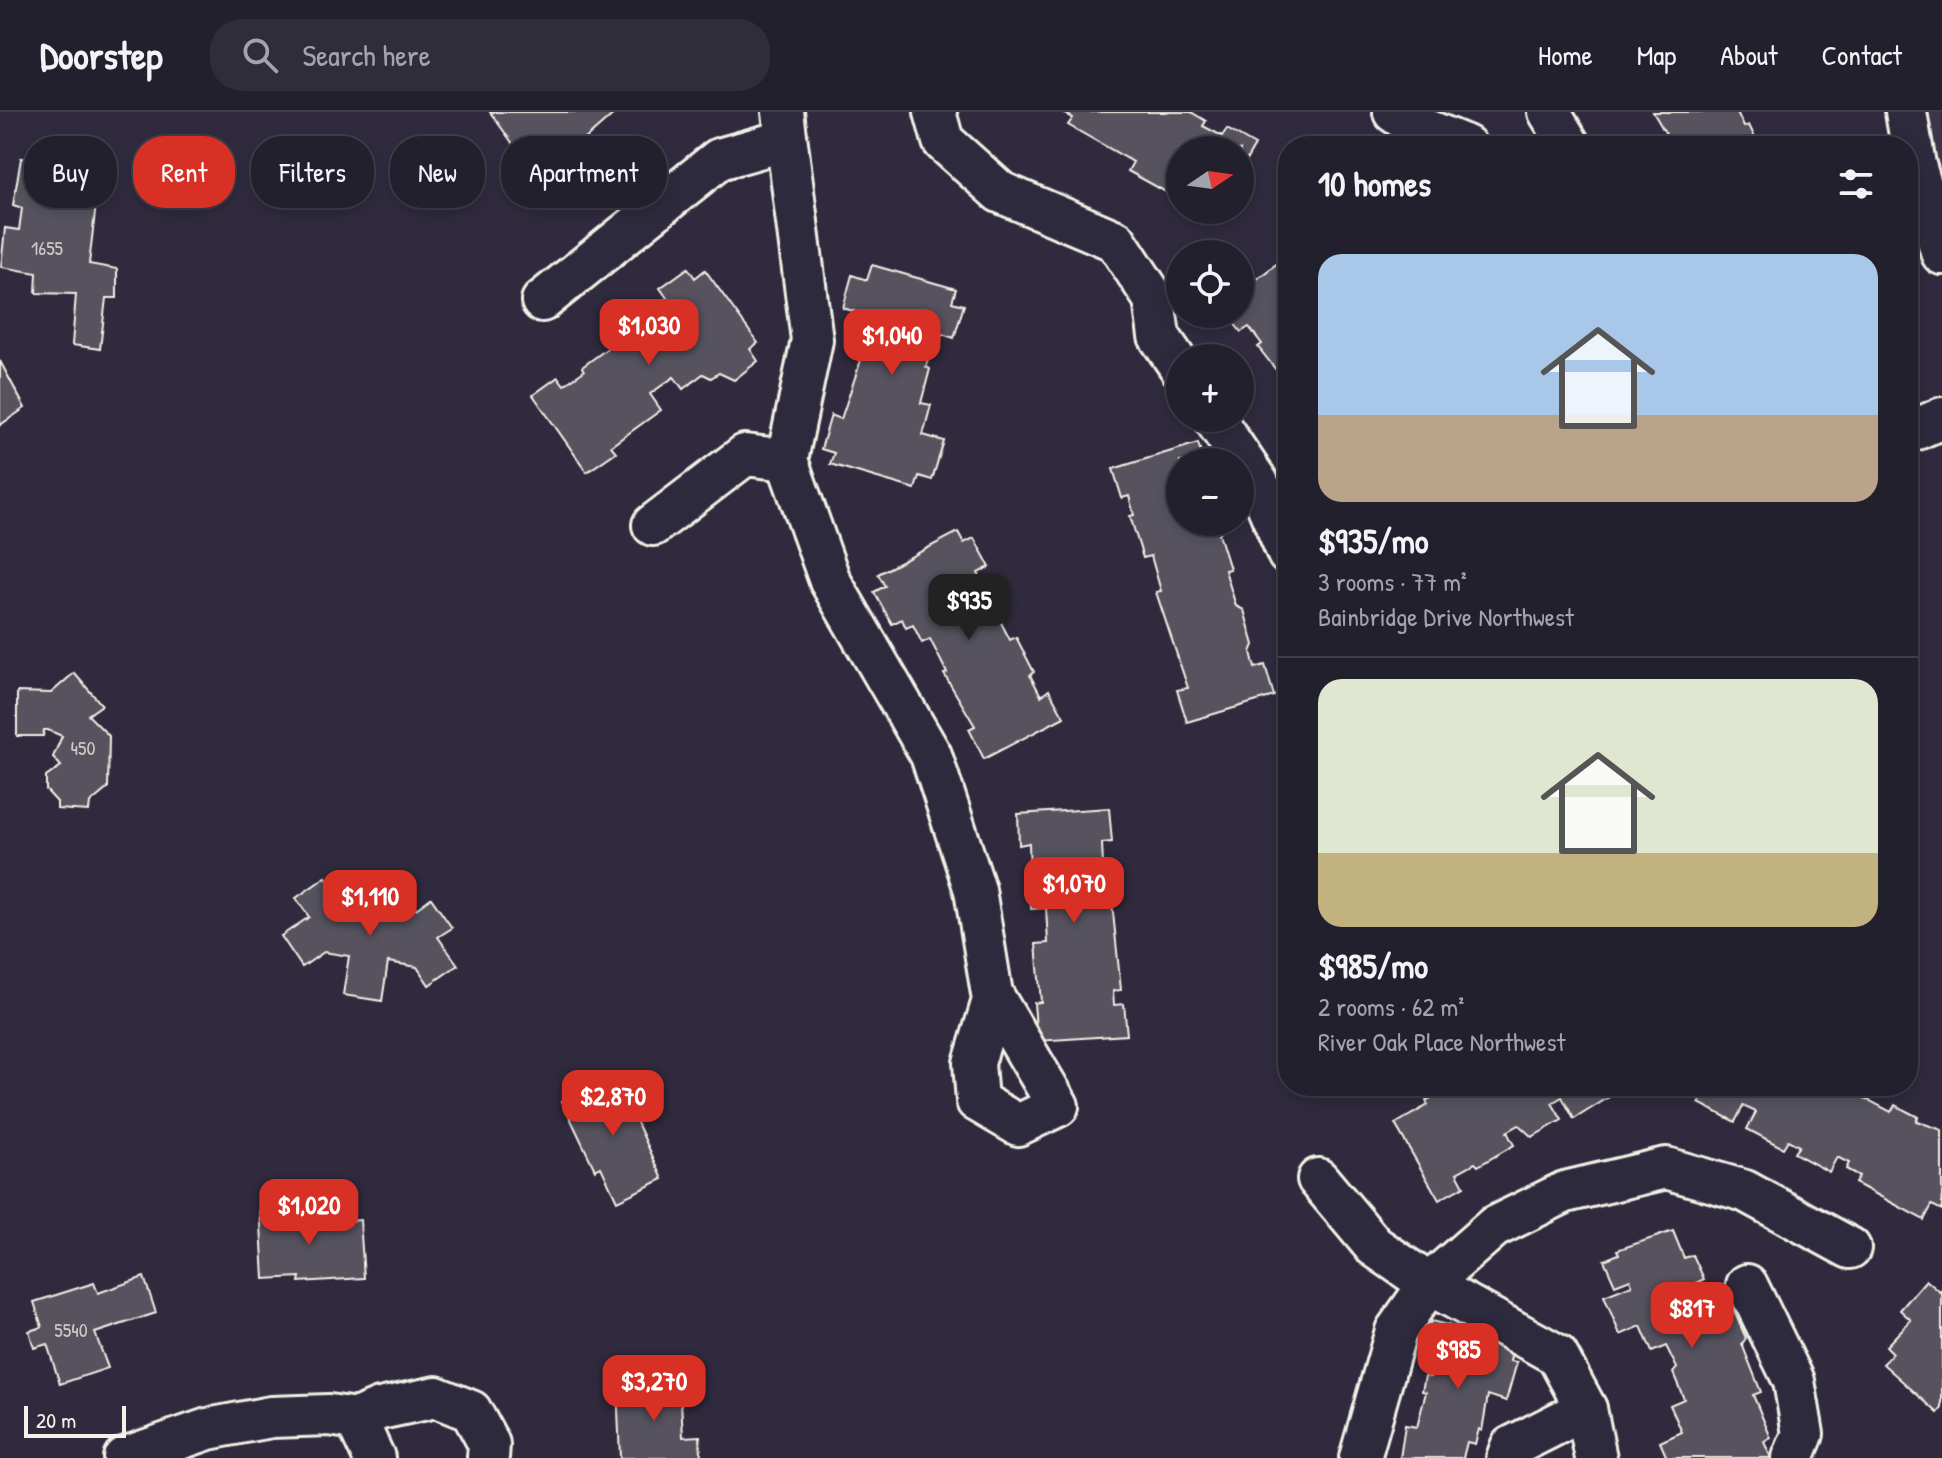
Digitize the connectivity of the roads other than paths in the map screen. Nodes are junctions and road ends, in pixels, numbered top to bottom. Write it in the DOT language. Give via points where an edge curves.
graph roads {
  1 [pos="935,112"];
  2 [pos="1394,112"];
  3 [pos="1549,112"];
  4 [pos="1906,112"];
  5 [pos="785,126"];
  6 [pos="1442,136"];
  7 [pos="1564,136"];
  8 [pos="1910,136"];
  9 [pos="1918,175"];
  10 [pos="1942,254"];
  11 [pos="542,301"];
  12 [pos="1166,346"];
  13 [pos="1942,418"];
  14 [pos="1918,429"];
  15 [pos="1223,432"];
  16 [pos="787,460"];
  17 [pos="653,525"];
  18 [pos="1278,530"];
  19 [pos="994,997"];
  20 [pos="1318,1179"];
  21 [pos="1850,1248"];
  22 [pos="1429,1284"];
  23 [pos="1747,1285"];
  24 [pos="1586,1409"];
  25 [pos="356,1419"];
  26 [pos="124,1458"];
  27 [pos="374,1458"];
  28 [pos="488,1458"];
  29 [pos="1360,1458"];
  30 [pos="1507,1458"];
  31 [pos="1596,1458"];
  32 [pos="1793,1458"];
  1 -- 12 [label="street" via="943,141 1000,192 1116,241 1154,299 1159,336"];
  2 -- 6 [label="street"];
  3 -- 7 [label="street"];
  4 -- 8 [label="street"];
  5 -- 11 [label="street" via="719,159"];
  5 -- 16 [label="street" via="812,340"];
  9 -- 10 [label="street"];
  13 -- 14 [label="street"];
  15 -- 18 [label="street" via="1258,483"];
  16 -- 17 [label="street" via="745,455"];
  16 -- 19 [label="street" via="830,581 931,755 975,890"];
  20 -- 22 [label="street" via="1374,1246"];
  21 -- 22 [label="street" via="1745,1191 1666,1168 1565,1192 1494,1227"];
  22 -- 24 [label="street" via="1557,1355"];
  22 -- 29 [label="street" via="1396,1331"];
  23 -- 32 [label="street" via="1794,1381 1803,1434"];
  24 -- 30 [label="street" via="1511,1447"];
  24 -- 31 [label="street"];
  25 -- 26 [label="street" via="271,1417 208,1429"];
  25 -- 27 [label="street"];
  25 -- 28 [label="street" via="436,1397 471,1411 489,1444"];
}
